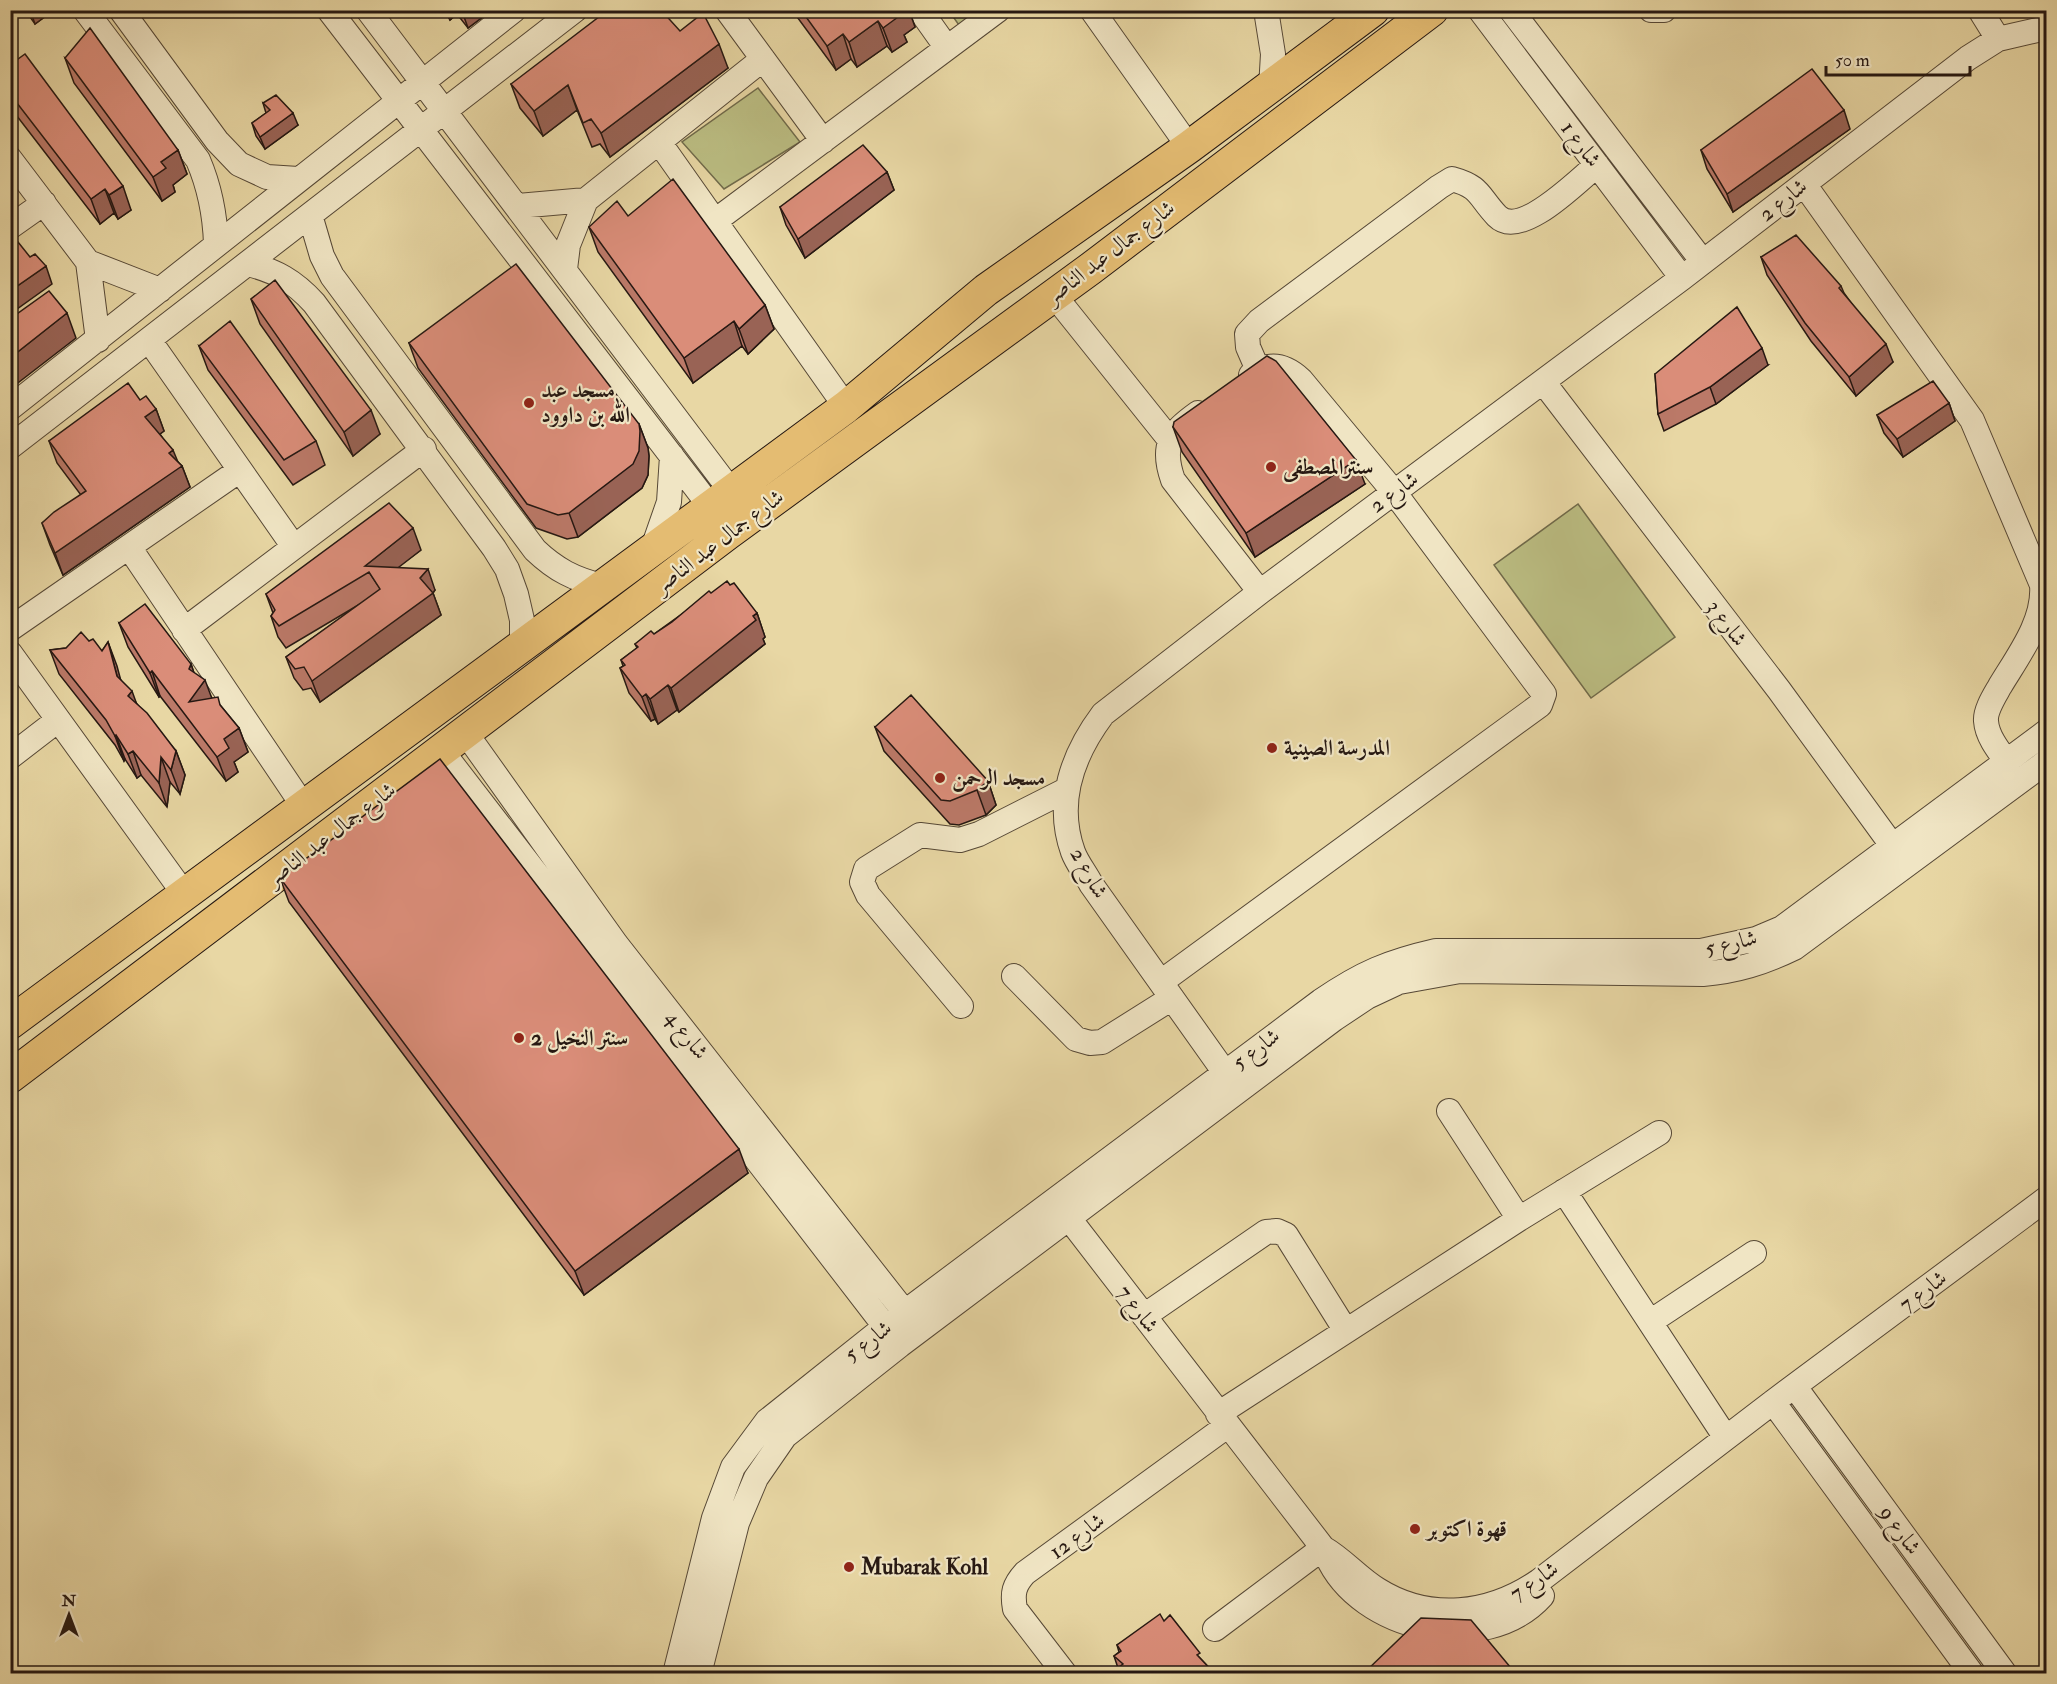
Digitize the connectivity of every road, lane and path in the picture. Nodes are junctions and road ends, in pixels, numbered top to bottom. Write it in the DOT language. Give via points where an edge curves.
graph roads {
  1 [pos="85,10"];
  2 [pos="121,10"];
  3 [pos="329,10"];
  4 [pos="368,10"];
  5 [pos="514,10"];
  6 [pos="575,10"];
  7 [pos="727,10"];
  8 [pos="920,10"];
  9 [pos="998,10"];
  10 [pos="1092,10"];
  11 [pos="1266,10"];
  12 [pos="1373,10"];
  13 [pos="1432,10"];
  14 [pos="1480,10"];
  15 [pos="1511,10"];
  16 [pos="1651,10"];
  17 [pos="1664,10"];
  18 [pos="1980,10"];
  19 [pos="2046,28"];
  20 [pos="1998,39"];
  21 [pos="947,48"];
  22 [pos="763,59"];
  23 [pos="423,82"];
  24 [pos="1271,88"];
  25 [pos="399,101"];
  26 [pos="445,111"];
  27 [pos="422,129"];
  28 [pos="823,141"];
  29 [pos="659,142"];
  30 [pos="1190,147"];
  31 [pos="10,159"];
  32 [pos="1597,165"];
  33 [pos="298,179"];
  34 [pos="1804,184"];
  35 [pos="586,201"];
  36 [pos="44,203"];
  37 [pos="518,206"];
  38 [pos="310,215"];
  39 [pos="715,221"];
  40 [pos="10,227"];
  41 [pos="1072,227"];
  42 [pos="216,244"];
  43 [pos="88,262"];
  44 [pos="1703,262"];
  45 [pos="248,264"];
  46 [pos="1090,268"];
  47 [pos="566,269"];
  48 [pos="1682,278"];
  49 [pos="160,290"];
  50 [pos="986,290"];
  51 [pos="1054,296"];
  52 [pos="1014,323"];
  53 [pos="98,340"];
  54 [pos="149,340"];
  55 [pos="1258,370"];
  56 [pos="1544,383"];
  57 [pos="846,407"];
  58 [pos="10,408"];
  59 [pos="1170,440"];
  60 [pos="10,447"];
  61 [pos="424,449"];
  62 [pos="672,456"];
  63 [pos="240,470"];
  64 [pos="1394,492"];
  65 [pos="721,499"];
  66 [pos="129,547"];
  67 [pos="294,547"];
  68 [pos="653,548"];
  69 [pos="535,550"];
  70 [pos="507,569"];
  71 [pos="602,586"];
  72 [pos="1260,592"];
  73 [pos="10,629"];
  74 [pos="184,630"];
  75 [pos="522,647"];
  76 [pos="10,653"];
  77 [pos="58,720"];
  78 [pos="2045,735"];
  79 [pos="453,741"];
  80 [pos="10,757"];
  81 [pos="2007,762"];
  82 [pos="2046,762"];
  83 [pos="1066,790"];
  84 [pos="304,807"];
  85 [pos="1900,857"];
  86 [pos="185,895"];
  87 [pos="1014,976"];
  88 [pos="1166,990"];
  89 [pos="961,1006"];
  90 [pos="10,1023"];
  91 [pos="10,1077"];
  92 [pos="1231,1082"];
  93 [pos="1449,1111"];
  94 [pos="1659,1133"];
  95 [pos="1564,1191"];
  96 [pos="2046,1200"];
  97 [pos="1063,1210"];
  98 [pos="1519,1219"];
  99 [pos="1754,1253"];
  100 [pos="1144,1316"];
  101 [pos="1650,1322"];
  102 [pos="902,1329"];
  103 [pos="1346,1331"];
  104 [pos="1795,1387"];
  105 [pos="1773,1402"];
  106 [pos="1223,1420"];
  107 [pos="1726,1438"];
  108 [pos="1323,1548"];
  109 [pos="1560,1563"];
  110 [pos="1215,1629"];
  111 [pos="675,1674"];
  112 [pos="699,1674"];
  113 [pos="1065,1674"];
  114 [pos="1972,1674"];
  115 [pos="2005,1674"];
  1 -- 42 [label="street" via="198,160 216,215"];
  2 -- 33 [label="street" via="239,164 267,177"];
  3 -- 25 [label="street"];
  4 -- 23 [label="street"];
  5 -- 23 [label="street"];
  6 -- 26 [label="street"];
  7 -- 22 [label="street"];
  8 -- 21 [label="street"];
  9 -- 21 [label="street"];
  10 -- 30 [label="street"];
  11 -- 24 [label="street" via="1273,54"];
  12 -- 24 [label="main road, شارع جمال عبد الناصر"];
  13 -- 46 [label="main road, شارع جمال عبد الناصر"];
  14 -- 32 [label="street, شارع 1"];
  15 -- 44 [label="street, شارع 1"];
  16 -- 17 [label="street"];
  18 -- 20 [label="street"];
  19 -- 20 [label="street, شارع 2"];
  20 -- 34 [label="street, شارع 2"];
  21 -- 28 [label="street"];
  22 -- 28 [label="street"];
  22 -- 29 [label="street"];
  23 -- 25 [label="street"];
  23 -- 26 [label="street"];
  24 -- 30 [label="main road, شارع جمال عبد الناصر"];
  25 -- 27 [label="street"];
  25 -- 33 [label="street"];
  26 -- 27 [label="street"];
  26 -- 37 [label="street"];
  27 -- 38 [label="street"];
  27 -- 62 [label="street"];
  28 -- 39 [label="street"];
  29 -- 35 [label="street"];
  29 -- 39 [label="street"];
  30 -- 41 [label="main road, شارع جمال عبد الناصر"];
  31 -- 36 [label="street"];
  32 -- 48 [label="street, شارع 1"];
  32 -- 55 [label="street" via="1532,217 1515,223 1500,219 1471,184 1452,179 1259,321 1247,334"];
  33 -- 42 [label="street"];
  34 -- 44 [label="street, شارع 2"];
  34 -- 81 [label="street" via="1972,420 2042,585 2044,602 2039,617 1992,699 1986,720 1993,742"];
  35 -- 37 [label="street"];
  35 -- 47 [label="street" via="568,245"];
  36 -- 40 [label="street"];
  36 -- 43 [label="street"];
  37 -- 47 [label="street"];
  38 -- 45 [label="street"];
  38 -- 69 [label="street" via="332,276"];
  39 -- 57 [label="street"];
  41 -- 46 [label="main road" via="1065,236 1068,260 1078,267"];
  41 -- 50 [label="main road, شارع جمال عبد الناصر"];
  42 -- 49 [label="street"];
  43 -- 49 [label="street"];
  43 -- 53 [label="street"];
  44 -- 48 [label="street, شارع 2"];
  45 -- 54 [label="street"];
  45 -- 61 [label="street" via="275,271 298,285"];
  46 -- 51 [label="main road, شارع جمال عبد الناصر"];
  47 -- 65 [label="street"];
  48 -- 56 [label="street, شارع 2"];
  49 -- 53 [label="street"];
  50 -- 52 [label="main road" via="999,290 1010,297 1016,310"];
  50 -- 57 [label="main road, شارع جمال عبد الناصر"];
  51 -- 52 [label="main road, شارع جمال عبد الناصر"];
  51 -- 59 [label="street"];
  52 -- 79 [label="main road, شارع جمال عبد الناصر"];
  53 -- 58 [label="street"];
  54 -- 60 [label="street"];
  54 -- 63 [label="street"];
  55 -- 59 [label="street" via="1182,425"];
  55 -- 64 [label="street" via="1274,365 1289,369"];
  56 -- 64 [label="street, شارع 2"];
  56 -- 85 [label="street, شارع 3" via="1779,690"];
  57 -- 65 [label="main road, شارع جمال عبد الناصر"];
  59 -- 72 [label="street" via="1166,460 1173,480"];
  61 -- 67 [label="street"];
  61 -- 70 [label="street"];
  62 -- 65 [label="street"];
  62 -- 68 [label="street" via="669,502"];
  63 -- 66 [label="street"];
  63 -- 67 [label="street"];
  64 -- 72 [label="street, شارع 2"];
  64 -- 88 [label="street" via="1538,683 1544,694 1540,705"];
  65 -- 68 [label="main road, شارع جمال عبد الناصر"];
  66 -- 73 [label="street"];
  66 -- 74 [label="street"];
  67 -- 74 [label="street"];
  68 -- 71 [label="main road, شارع جمال عبد الناصر"];
  69 -- 70 [label="street"];
  69 -- 71 [label="street" via="554,568 576,580"];
  70 -- 75 [label="street" via="518,603"];
  71 -- 75 [label="main road, شارع جمال عبد الناصر"];
  72 -- 83 [label="street, شارع 2" via="1103,714 1086,737"];
  74 -- 84 [label="street"];
  75 -- 84 [label="main road, شارع جمال عبد الناصر"];
  76 -- 77 [label="street"];
  77 -- 80 [label="street"];
  77 -- 86 [label="street"];
  78 -- 81 [label="street, شارع 5"];
  79 -- 91 [label="main road, شارع جمال عبد الناصر"];
  79 -- 102 [label="street, شارع 4"];
  81 -- 85 [label="street, شارع 5"];
  82 -- 85 [label="street, شارع 5"];
  83 -- 88 [label="street, شارع 2" via="1066,818 1073,852"];
  83 -- 89 [label="street" via="960,840 920,835 866,869 862,882 868,895"];
  84 -- 86 [label="main road, شارع جمال عبد الناصر"];
  85 -- 92 [label="street, شارع 5" via="1782,928 1729,947 1701,951 1458,950 1395,960 1356,977"];
  86 -- 90 [label="main road, شارع جمال عبد الناصر"];
  87 -- 88 [label="street" via="1076,1039 1090,1042 1102,1042"];
  88 -- 92 [label="street, شارع 2"];
  92 -- 97 [label="street, شارع 5"];
  93 -- 98 [label="street"];
  94 -- 95 [label="street"];
  95 -- 98 [label="street"];
  95 -- 101 [label="street"];
  96 -- 104 [label="street, شارع 7"];
  97 -- 100 [label="street, شارع 7"];
  97 -- 102 [label="street, شارع 5"];
  98 -- 103 [label="street"];
  99 -- 101 [label="street"];
  100 -- 103 [label="street" via="1266,1232 1277,1230 1286,1235"];
  100 -- 106 [label="street, شارع 7"];
  101 -- 107 [label="street"];
  102 -- 111 [label="street, شارع 5" via="767,1421 733,1467 714,1518"];
  102 -- 112 [label="street, شارع 5" via="785,1436 756,1479 737,1523"];
  103 -- 106 [label="street"];
  104 -- 105 [label="street, شارع 7"];
  104 -- 115 [label="street, شارع 9"];
  105 -- 107 [label="street, شارع 7"];
  105 -- 114 [label="street, شارع 9"];
  106 -- 108 [label="street, شارع 7"];
  106 -- 113 [label="street, شارع 12" via="1016,1583 1012,1596 1015,1609"];
  107 -- 109 [label="street, شارع 7"];
  108 -- 109 [label="street, شارع 7" via="1381,1592 1414,1608 1434,1611 1497,1604 1519,1595"];
  108 -- 109 [label="street" via="1346,1585 1374,1609 1412,1624 1452,1629 1491,1625 1533,1605 1548,1588"];
  108 -- 110 [label="street"];
}
